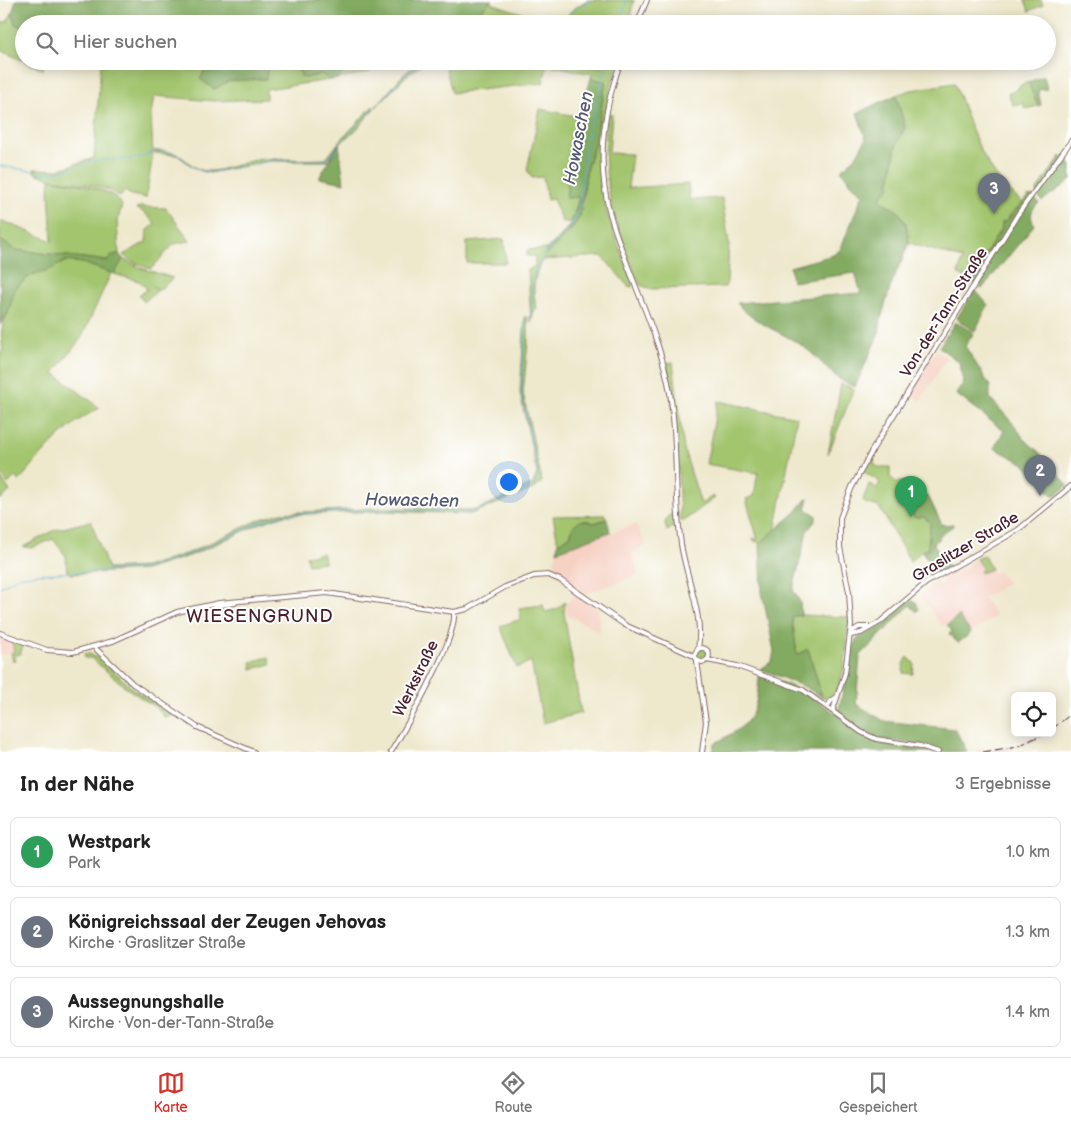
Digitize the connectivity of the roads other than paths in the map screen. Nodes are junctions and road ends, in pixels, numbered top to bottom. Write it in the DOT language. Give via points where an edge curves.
graph roads {
  1 [pos="647,0"];
  2 [pos="641,15"];
  3 [pos="618,70"];
  4 [pos="1071,142"];
  5 [pos="1071,486"];
  6 [pos="454,612"];
  7 [pos="851,618"];
  8 [pos="864,627"];
  9 [pos="871,627"];
  10 [pos="0,633"];
  11 [pos="851,634"];
  12 [pos="699,637"];
  13 [pos="97,647"];
  14 [pos="704,648"];
  15 [pos="684,650"];
  16 [pos="697,650"];
  17 [pos="709,653"];
  18 [pos="694,656"];
  19 [pos="708,660"];
  20 [pos="697,661"];
  21 [pos="723,661"];
  22 [pos="703,662"];
  23 [pos="700,675"];
  24 [pos="837,697"];
  25 [pos="831,701"];
  26 [pos="822,702"];
  27 [pos="828,706"];
  28 [pos="833,710"];
  29 [pos="254,752"];
  30 [pos="391,752"];
  31 [pos="702,752"];
  32 [pos="938,752"];
  1 -- 2 [label="street"];
  3 -- 12 [label="street" via="605,121 606,193 615,232 650,318 668,383 675,431 681,541"];
  4 -- 7 [label="street, Von-der-Tann-Straße" via="1034,192 874,445 846,499 840,523 840,547 850,592"];
  5 -- 9 [label="street, Graslitzer Straße" via="1018,530 930,580 884,620"];
  6 -- 13 [label="street" via="327,594 242,601 186,610"];
  6 -- 15 [label="street" via="467,609 511,584 548,575 632,629"];
  6 -- 30 [label="street, Werkstraße" via="453,628"];
  7 -- 8 [label="street"];
  7 -- 11 [label="street, Von-der-Tann-Straße"];
  8 -- 9 [label="street"];
  8 -- 11 [label="street"];
  9 -- 11 [label="street, Graslitzer Straße"];
  10 -- 13 [label="street" via="54,651 74,652"];
  11 -- 24 [label="street, Von-der-Tann-Straße" via="845,673"];
  12 -- 14 [label="street"];
  12 -- 16 [label="street"];
  13 -- 29 [label="street" via="102,656 137,687 196,727"];
  14 -- 16 [label="street"];
  14 -- 17 [label="street"];
  15 -- 16 [label="street"];
  15 -- 18 [label="street"];
  16 -- 18 [label="street"];
  17 -- 19 [label="street"];
  17 -- 21 [label="street"];
  18 -- 20 [label="street"];
  19 -- 21 [label="street"];
  19 -- 22 [label="street"];
  20 -- 22 [label="street"];
  20 -- 23 [label="street"];
  21 -- 26 [label="street" via="791,684"];
  22 -- 23 [label="street"];
  23 -- 31 [label="street" via="706,722"];
  24 -- 25 [label="street"];
  24 -- 28 [label="street, Von-der-Tann-Straße"];
  25 -- 26 [label="street"];
  25 -- 27 [label="street"];
  26 -- 27 [label="street"];
  27 -- 28 [label="street"];
  28 -- 32 [label="street" via="876,739"];
}
